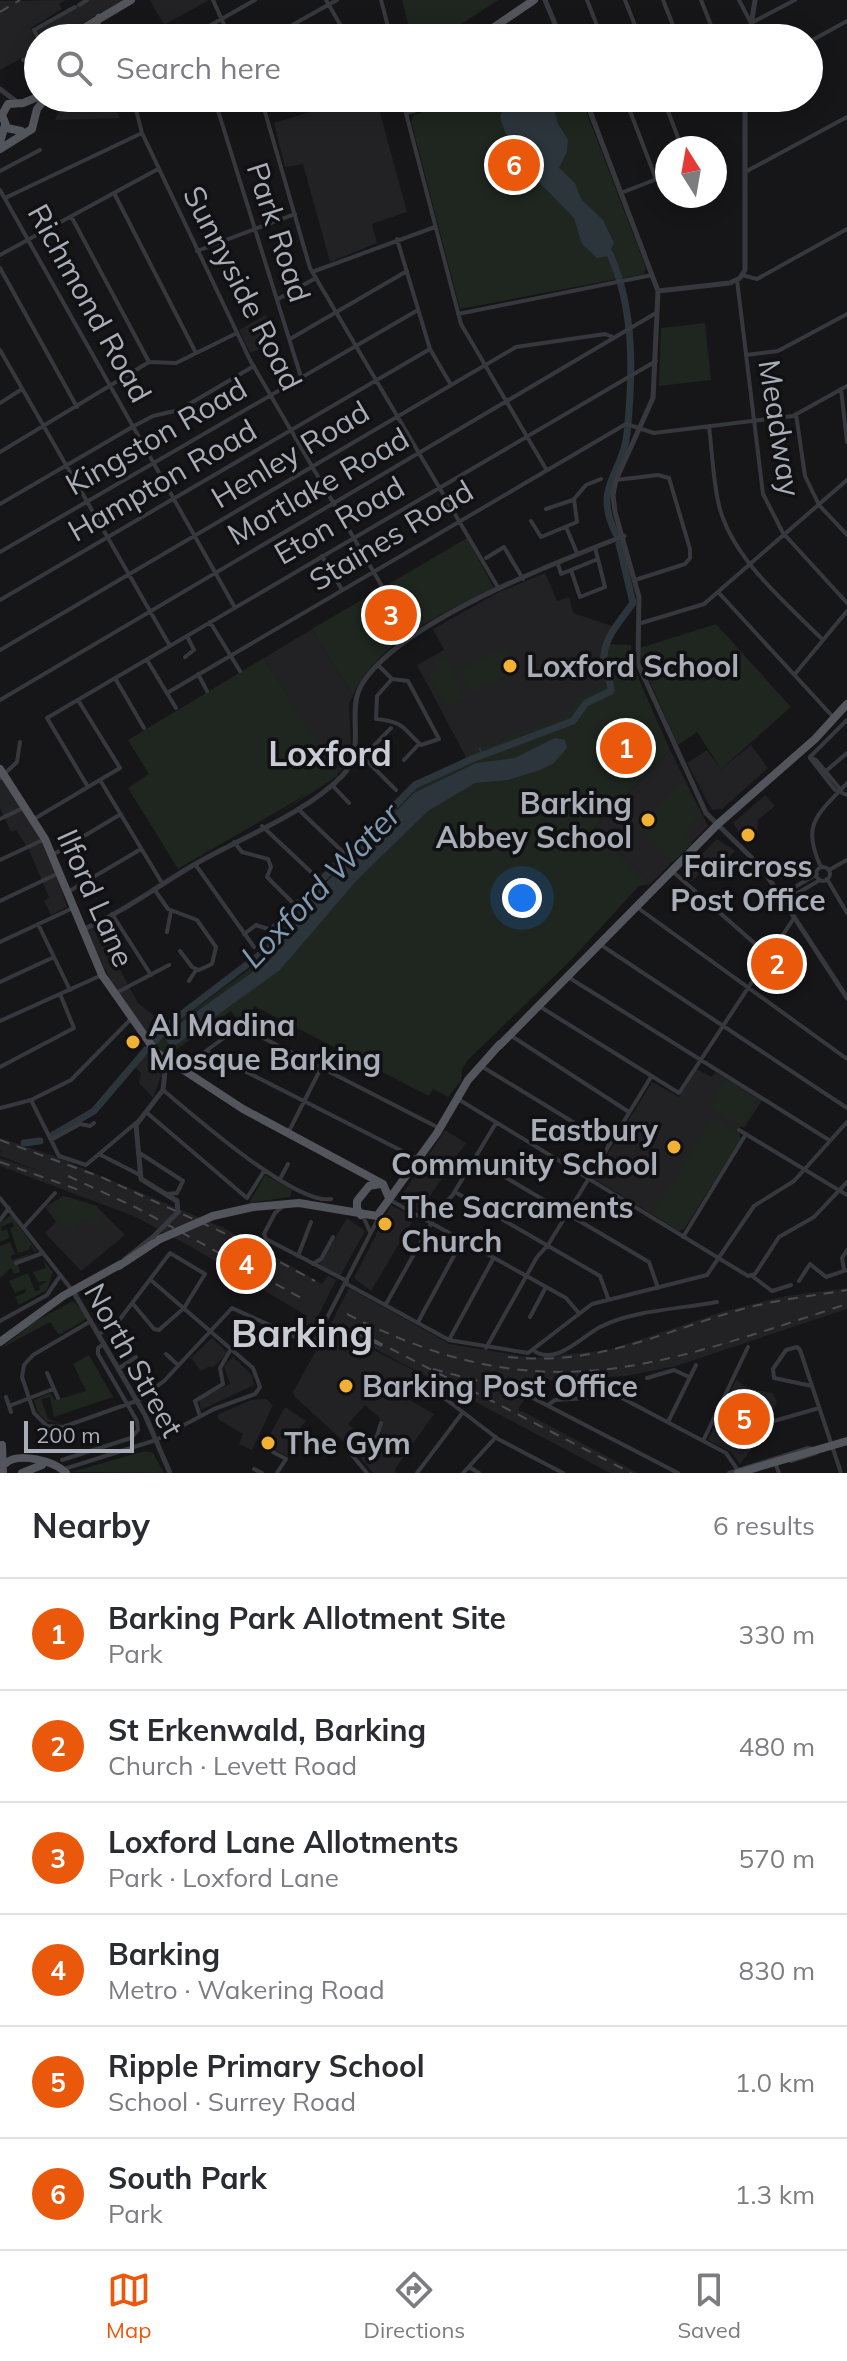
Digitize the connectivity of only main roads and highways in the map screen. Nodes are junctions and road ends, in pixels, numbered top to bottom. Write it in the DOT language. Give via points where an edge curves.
graph roads {
  1 [pos="131,0"];
  2 [pos="534,0"];
  3 [pos="103,15"];
  4 [pos="88,24"];
  5 [pos="95,24"];
  6 [pos="499,24"];
  7 [pos="24,101"];
  8 [pos="20,102"];
  9 [pos="24,106"];
  10 [pos="2,111"];
  11 [pos="37,112"];
  12 [pos="31,113"];
  13 [pos="3,123"];
  14 [pos="21,131"];
  15 [pos="1,146"];
  16 [pos="847,704"];
  17 [pos="1,774"];
  18 [pos="355,1168"];
  19 [pos="400,1183"];
  20 [pos="384,1185"];
  21 [pos="360,1196"];
  22 [pos="389,1198"];
  23 [pos="342,1211"];
  24 [pos="362,1216"];
  25 [pos="121,1264"];
  26 [pos="72,1296"];
  27 [pos="0,1342"];
  28 [pos="847,1441"];
  29 [pos="1,1442"];
  30 [pos="16,1458"];
  31 [pos="4,1468"];
  32 [pos="62,1469"];
  33 [pos="738,1471"];
  34 [pos="21,1473"];
  1 -- 3 [label="main road"];
  2 -- 6 [label="main road"];
  3 -- 4 [label="main road"];
  3 -- 5 [label="main road"];
  7 -- 8 [label="main road"];
  8 -- 9 [label="main road"];
  8 -- 10 [label="main road"];
  10 -- 13 [label="main road"];
  11 -- 15 [label="main road" via="32,129"];
  12 -- 14 [label="main road" via="30,124"];
  13 -- 14 [label="main road"];
  13 -- 15 [label="main road"];
  14 -- 15 [label="main road"];
  16 -- 19 [label="main road" via="718,824 479,1065"];
  17 -- 18 [label="main road, Ilford Lane" via="45,839 102,975 150,1044 166,1061"];
  18 -- 20 [label="main road, Ilford Lane"];
  18 -- 21 [label="main road" via="363,1177"];
  19 -- 20 [label="main road"];
  19 -- 22 [label="main road"];
  20 -- 21 [label="main road" via="371,1185"];
  20 -- 22 [label="main road"];
  21 -- 23 [label="main road"];
  21 -- 24 [label="main road" via="357,1210"];
  22 -- 24 [label="main road" via="380,1213"];
  23 -- 24 [label="main road"];
  23 -- 25 [label="main road, bridge" via="289,1203 213,1216 156,1238"];
  25 -- 26 [label="main road"];
  25 -- 26 [label="main road"];
  26 -- 27 [label="main road"];
  28 -- 33 [label="main road"];
  29 -- 30 [label="main road"];
  29 -- 31 [label="main road"];
  30 -- 31 [label="main road"];
  30 -- 32 [label="main road" via="51,1462"];
  30 -- 34 [label="main road" via="23,1465"];
  32 -- 34 [label="main road" via="38,1465"];
}
